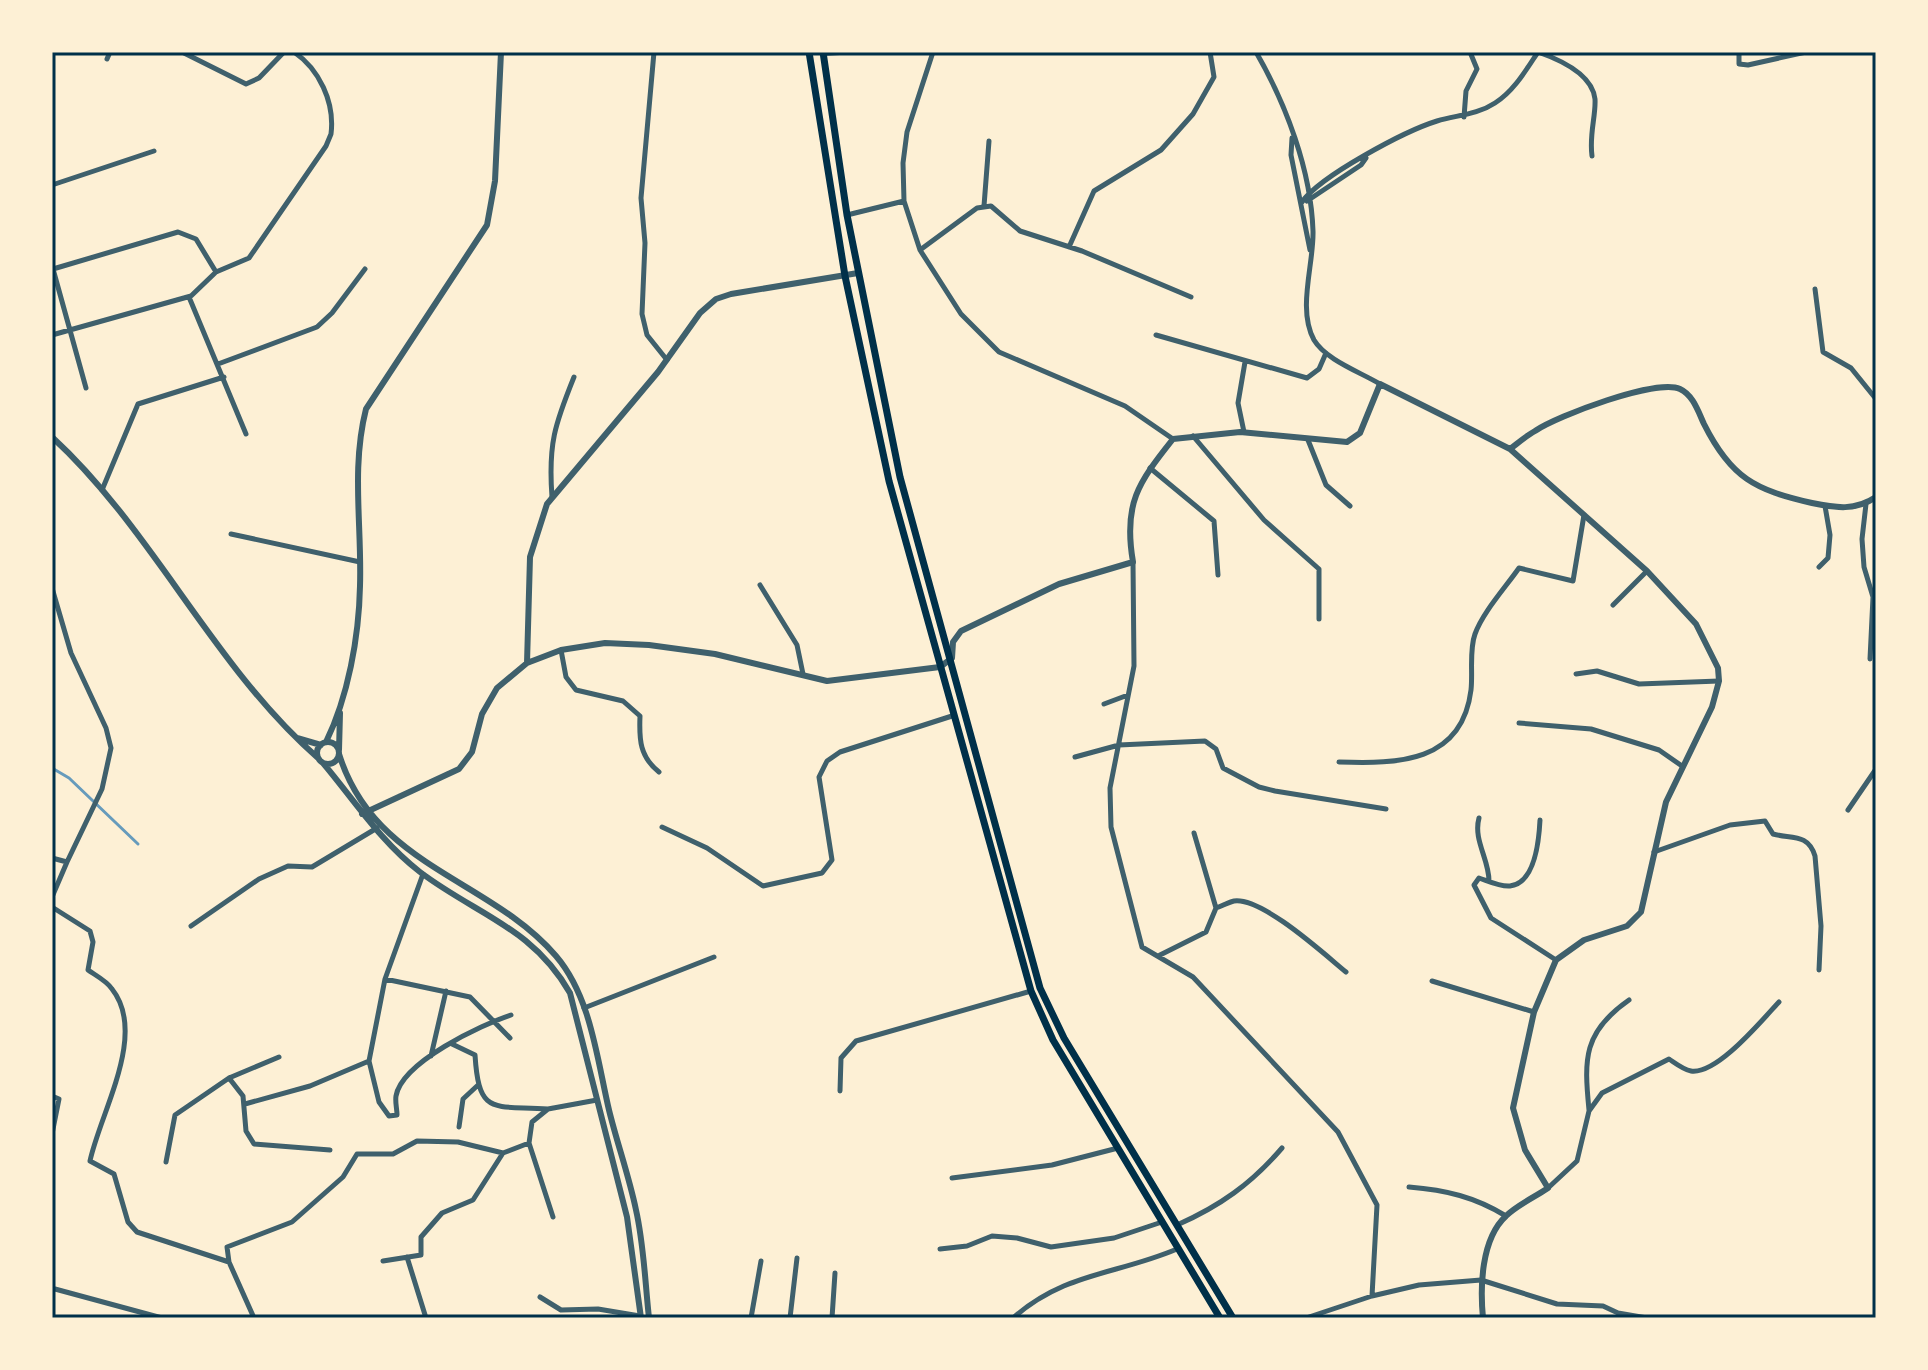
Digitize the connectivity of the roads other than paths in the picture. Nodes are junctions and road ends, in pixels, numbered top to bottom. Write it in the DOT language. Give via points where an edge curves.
graph roads {
  1 [pos="182,52"];
  2 [pos="284,52"];
  3 [pos="294,52"];
  4 [pos="501,52"];
  5 [pos="654,52"];
  6 [pos="809,52"];
  7 [pos="856,52"];
  8 [pos="933,52"];
  9 [pos="1210,52"];
  10 [pos="1256,52"];
  11 [pos="1470,52"];
  12 [pos="1538,52"];
  13 [pos="1568,52"];
  14 [pos="1739,52"];
  15 [pos="1806,52"];
  16 [pos="823,53"];
  17 [pos="1563,60"];
  18 [pos="1464,117"];
  19 [pos="1292,137"];
  20 [pos="989,141"];
  21 [pos="154,151"];
  22 [pos="1592,156"];
  23 [pos="52,185"];
  24 [pos="1309,197"];
  25 [pos="904,201"];
  26 [pos="1302,202"];
  27 [pos="984,206"];
  28 [pos="847,215"];
  29 [pos="1069,247"];
  30 [pos="920,250"];
  31 [pos="1311,253"];
  32 [pos="52,268"];
  33 [pos="365,269"];
  34 [pos="216,272"];
  35 [pos="858,273"];
  36 [pos="845,276"];
  37 [pos="1815,289"];
  38 [pos="189,297"];
  39 [pos="1191,297"];
  40 [pos="71,331"];
  41 [pos="52,335"];
  42 [pos="1156,335"];
  43 [pos="1326,353"];
  44 [pos="667,360"];
  45 [pos="1245,362"];
  46 [pos="218,364"];
  47 [pos="224,377"];
  48 [pos="574,377"];
  49 [pos="1380,384"];
  50 [pos="86,388"];
  51 [pos="1876,399"];
  52 [pos="1244,432"];
  53 [pos="246,434"];
  54 [pos="1192,435"];
  55 [pos="52,437"];
  56 [pos="1173,439"];
  57 [pos="1308,440"];
  58 [pos="1510,449"];
  59 [pos="1149,467"];
  60 [pos="101,491"];
  61 [pos="552,497"];
  62 [pos="1876,497"];
  63 [pos="1866,504"];
  64 [pos="1350,506"];
  65 [pos="1825,506"];
  66 [pos="1584,514"];
  67 [pos="231,534"];
  68 [pos="360,562"];
  69 [pos="1133,562"];
  70 [pos="1819,567"];
  71 [pos="1647,571"];
  72 [pos="1218,575"];
  73 [pos="760,585"];
  74 [pos="52,588"];
  75 [pos="1613,605"];
  76 [pos="1319,619"];
  77 [pos="561,650"];
  78 [pos="952,658"];
  79 [pos="1870,659"];
  80 [pos="527,663"];
  81 [pos="940,667"];
  82 [pos="803,674"];
  83 [pos="1576,674"];
  84 [pos="1719,681"];
  85 [pos="1128,695"];
  86 [pos="1104,704"];
  87 [pos="341,706"];
  88 [pos="952,716"];
  89 [pos="1519,723"];
  90 [pos="294,737"];
  91 [pos="323,744"];
  92 [pos="1119,745"];
  93 [pos="339,752"];
  94 [pos="1075,757"];
  95 [pos="320,760"];
  96 [pos="1339,762"];
  97 [pos="1682,766"];
  98 [pos="1876,769"];
  99 [pos="659,772"];
  100 [pos="1386,809"];
  101 [pos="1848,810"];
  102 [pos="365,812"];
  103 [pos="1479,818"];
  104 [pos="1540,820"];
  105 [pos="378,827"];
  106 [pos="662,827"];
  107 [pos="1194,833"];
  108 [pos="1654,852"];
  109 [pos="52,858"];
  110 [pos="67,862"];
  111 [pos="423,874"];
  112 [pos="1489,881"];
  113 [pos="52,897"];
  114 [pos="52,907"];
  115 [pos="1216,908"];
  116 [pos="191,926"];
  117 [pos="1160,956"];
  118 [pos="714,957"];
  119 [pos="1556,960"];
  120 [pos="1819,970"];
  121 [pos="1346,972"];
  122 [pos="385,979"];
  123 [pos="1432,981"];
  124 [pos="446,991"];
  125 [pos="1031,991"];
  126 [pos="1629,1000"];
  127 [pos="1779,1002"];
  128 [pos="584,1008"];
  129 [pos="1534,1012"];
  130 [pos="511,1015"];
  131 [pos="494,1021"];
  132 [pos="510,1038"];
  133 [pos="451,1044"];
  134 [pos="431,1056"];
  135 [pos="279,1057"];
  136 [pos="369,1061"];
  137 [pos="229,1078"];
  138 [pos="477,1086"];
  139 [pos="840,1091"];
  140 [pos="52,1096"];
  141 [pos="597,1100"];
  142 [pos="245,1104"];
  143 [pos="548,1109"];
  144 [pos="1589,1111"];
  145 [pos="53,1125"];
  146 [pos="459,1127"];
  147 [pos="52,1134"];
  148 [pos="529,1143"];
  149 [pos="1118,1148"];
  150 [pos="1282,1148"];
  151 [pos="330,1150"];
  152 [pos="503,1153"];
  153 [pos="166,1162"];
  154 [pos="952,1178"];
  155 [pos="1409,1187"];
  156 [pos="1548,1188"];
  157 [pos="1506,1216"];
  158 [pos="553,1217"];
  159 [pos="1162,1222"];
  160 [pos="1177,1225"];
  161 [pos="940,1249"];
  162 [pos="1177,1249"];
  163 [pos="407,1257"];
  164 [pos="797,1258"];
  165 [pos="383,1261"];
  166 [pos="761,1261"];
  167 [pos="229,1262"];
  168 [pos="835,1273"];
  169 [pos="1481,1280"];
  170 [pos="55,1289"];
  171 [pos="1372,1296"];
  172 [pos="540,1297"];
  173 [pos="641,1317"];
  174 [pos="162,1318"];
  175 [pos="254,1318"];
  176 [pos="426,1318"];
  177 [pos="649,1318"];
  178 [pos="751,1318"];
  179 [pos="790,1318"];
  180 [pos="832,1318"];
  181 [pos="1013,1318"];
  182 [pos="1220,1318"];
  183 [pos="1233,1318"];
  184 [pos="1306,1318"];
  185 [pos="1483,1318"];
  186 [pos="1647,1318"];
  1 -- 2 [label="street" via="246,84"];
  3 -- 34 [label="street" via="315,68 321,81 332,121 329,140 254,253"];
  4 -- 68 [label="street" via="495,181 487,225 366,409 358,442"];
  5 -- 44 [label="street" via="641,198 642,314 647,335"];
  6 -- 36 [label="main road"];
  7 -- 16 [label="street"];
  8 -- 25 [label="street" via="907,132"];
  9 -- 29 [label="street" via="1214,77 1193,114 1161,150 1094,191"];
  10 -- 19 [label="street"];
  11 -- 18 [label="street" via="1477,69 1466,91"];
  12 -- 17 [label="street"];
  12 -- 18 [label="street" via="1521,79 1495,103"];
  13 -- 17 [label="street"];
  14 -- 15 [label="street" via="1739,64 1748,65"];
  16 -- 28 [label="main road"];
  17 -- 22 [label="street" via="1592,88"];
  18 -- 24 [label="street" via="1410,132 1357,160"];
  19 -- 24 [label="street"];
  19 -- 26 [label="street"];
  20 -- 27 [label="street"];
  21 -- 23 [label="street"];
  24 -- 26 [label="street"];
  24 -- 31 [label="street"];
  25 -- 28 [label="street"];
  25 -- 30 [label="street"];
  26 -- 31 [label="street"];
  27 -- 29 [label="street" via="997,208 1020,231"];
  27 -- 30 [label="street"];
  28 -- 35 [label="main road"];
  29 -- 39 [label="street"];
  30 -- 56 [label="street" via="961,314 999,352 1125,406"];
  31 -- 43 [label="street" via="1309,328"];
  32 -- 34 [label="street" via="183,232 200,243"];
  32 -- 40 [label="street"];
  33 -- 46 [label="street" via="317,327"];
  34 -- 38 [label="street"];
  35 -- 36 [label="street"];
  35 -- 78 [label="main road" via="900,477"];
  36 -- 44 [label="street" via="716,299"];
  36 -- 81 [label="main road" via="889,481"];
  37 -- 51 [label="street" via="1823,352 1851,368"];
  38 -- 40 [label="street"];
  38 -- 46 [label="street"];
  40 -- 41 [label="street"];
  40 -- 50 [label="street"];
  42 -- 45 [label="street"];
  43 -- 45 [label="street" via="1319,369 1307,378"];
  43 -- 49 [label="street"];
  44 -- 61 [label="street"];
  45 -- 52 [label="street" via="1238,403"];
  46 -- 47 [label="street"];
  47 -- 53 [label="street"];
  47 -- 60 [label="street" via="138,404"];
  48 -- 61 [label="street" via="553,429"];
  49 -- 57 [label="street" via="1355,437 1340,443"];
  49 -- 58 [label="street"];
  52 -- 54 [label="street"];
  52 -- 57 [label="street"];
  54 -- 56 [label="street"];
  54 -- 76 [label="street" via="1264,520 1319,569"];
  55 -- 60 [label="street"];
  56 -- 59 [label="street"];
  57 -- 64 [label="street" via="1326,485"];
  58 -- 65 [label="street" via="1537,429 1654,386 1669,386 1692,399 1724,458 1745,480 1771,494"];
  58 -- 66 [label="street"];
  59 -- 69 [label="street" via="1130,506"];
  59 -- 72 [label="street" via="1214,521"];
  60 -- 90 [label="street"];
  61 -- 80 [label="street" via="530,557"];
  62 -- 63 [label="street"];
  63 -- 65 [label="street" via="1846,509"];
  63 -- 79 [label="street" via="1862,539 1873,597"];
  65 -- 70 [label="street" via="1828,558"];
  66 -- 71 [label="street"];
  66 -- 96 [label="street" via="1573,581 1519,568 1474,635 1471,693 1455,737 1389,764"];
  67 -- 68 [label="street"];
  68 -- 87 [label="street" via="353,647"];
  69 -- 78 [label="street" via="1065,582 961,631 953,642"];
  69 -- 85 [label="street" via="1134,666"];
  71 -- 75 [label="street"];
  71 -- 84 [label="street" via="1706,638"];
  73 -- 82 [label="street" via="797,645"];
  74 -- 110 [label="street" via="71,653 111,748 102,789"];
  77 -- 80 [label="street"];
  77 -- 82 [label="street" via="605,643 649,645"];
  77 -- 99 [label="street" via="566,677 576,690 623,701 640,716 645,761"];
  78 -- 81 [label="street"];
  78 -- 160 [label="main road" via="1032,963 1050,1013"];
  80 -- 102 [label="street" via="491,696 464,764"];
  81 -- 82 [label="street" via="827,681"];
  81 -- 88 [label="main road"];
  83 -- 84 [label="street" via="1597,671 1639,684"];
  84 -- 97 [label="street"];
  85 -- 86 [label="street"];
  85 -- 92 [label="street"];
  87 -- 91 [label="street"];
  87 -- 93 [label="street"];
  88 -- 106 [label="street" via="840,752 823,765 819,777 832,860 825,872 763,886 707,848"];
  88 -- 125 [label="main road"];
  89 -- 97 [label="street" via="1591,729 1659,750"];
  90 -- 91 [label="street"];
  90 -- 95 [label="street"];
  91 -- 93 [label="street" via="334,744"];
  91 -- 95 [label="street"];
  92 -- 94 [label="street"];
  92 -- 100 [label="street" via="1205,741 1216,749 1223,768 1259,787"];
  92 -- 117 [label="street" via="1110,788 1111,827 1142,947"];
  93 -- 95 [label="street" via="333,763"];
  93 -- 102 [label="street"];
  95 -- 102 [label="street"];
  97 -- 108 [label="street" via="1666,802"];
  98 -- 101 [label="street"];
  102 -- 105 [label="street"];
  103 -- 112 [label="street" via="1476,833 1488,862"];
  104 -- 112 [label="street" via="1538,851 1525,877 1508,886"];
  105 -- 111 [label="street"];
  105 -- 116 [label="street" via="312,867 288,866 259,879"];
  105 -- 128 [label="street" via="535,935 568,971"];
  107 -- 115 [label="street"];
  108 -- 119 [label="street" via="1645,901 1635,921 1584,940"];
  108 -- 120 [label="street" via="1730,825 1765,821 1773,834 1800,837 1815,856"];
  109 -- 110 [label="street"];
  110 -- 113 [label="street"];
  111 -- 122 [label="street"];
  111 -- 141 [label="street" via="523,935 552,964 577,1013"];
  112 -- 119 [label="street" via="1479,878 1474,884 1491,918"];
  114 -- 167 [label="street" via="90,931 88,970 113,989 126,1022 125,1048 90,1161 114,1174 128,1222 137,1232"];
  115 -- 117 [label="street" via="1206,932"];
  115 -- 121 [label="street" via="1236,901 1252,904"];
  117 -- 171 [label="street" via="1193,977 1338,1132 1377,1205"];
  118 -- 128 [label="street"];
  119 -- 129 [label="street"];
  122 -- 124 [label="street"];
  122 -- 136 [label="street"];
  123 -- 129 [label="street"];
  124 -- 131 [label="street" via="475,1000"];
  124 -- 134 [label="street"];
  125 -- 139 [label="street" via="856,1041 841,1058"];
  125 -- 149 [label="main road" via="1053,1040"];
  126 -- 144 [label="street" via="1605,1017 1591,1042 1585,1062"];
  127 -- 144 [label="street" via="1727,1055 1702,1070 1690,1071 1669,1059 1602,1093"];
  128 -- 177 [label="street" via="636,1210"];
  129 -- 156 [label="street" via="1513,1108 1525,1150"];
  130 -- 131 [label="street"];
  131 -- 132 [label="street"];
  131 -- 133 [label="street"];
  133 -- 134 [label="street"];
  133 -- 138 [label="street" via="475,1055"];
  134 -- 136 [label="street" via="405,1078 396,1095 397,1115 389,1116 379,1102"];
  135 -- 137 [label="street"];
  136 -- 142 [label="street" via="310,1086"];
  137 -- 142 [label="street"];
  137 -- 153 [label="street" via="175,1115"];
  138 -- 143 [label="street" via="493,1105"];
  138 -- 146 [label="street" via="463,1099"];
  140 -- 145 [label="street" via="59,1099"];
  141 -- 143 [label="street"];
  141 -- 173 [label="street" via="627,1217"];
  142 -- 151 [label="street" via="246,1131 254,1144"];
  143 -- 148 [label="street" via="532,1122"];
  144 -- 156 [label="street" via="1577,1161"];
  145 -- 147 [label="street"];
  148 -- 152 [label="street"];
  148 -- 158 [label="street"];
  149 -- 154 [label="street" via="1052,1165"];
  149 -- 159 [label="main road"];
  150 -- 160 [label="street" via="1238,1193"];
  152 -- 163 [label="street" via="473,1200 442,1213 421,1237 421,1255"];
  152 -- 167 [label="street" via="458,1142 417,1141 393,1154 357,1154 343,1177 292,1222 227,1247"];
  155 -- 157 [label="street" via="1459,1193"];
  156 -- 157 [label="street"];
  157 -- 169 [label="street" via="1494,1233"];
  159 -- 161 [label="street" via="1114,1238 1051,1247 997,1236"];
  159 -- 162 [label="main road"];
  160 -- 183 [label="main road"];
  162 -- 181 [label="street" via="1069,1281 1037,1297"];
  162 -- 182 [label="main road"];
  163 -- 165 [label="street"];
  163 -- 176 [label="street"];
  164 -- 179 [label="street"];
  166 -- 178 [label="street"];
  167 -- 175 [label="street"];
  168 -- 180 [label="street"];
  169 -- 171 [label="street" via="1419,1285"];
  169 -- 185 [label="street"];
  169 -- 186 [label="street" via="1557,1304 1603,1306"];
  170 -- 174 [label="street"];
  171 -- 184 [label="street"];
  172 -- 173 [label="street" via="561,1310 598,1309"];
}
